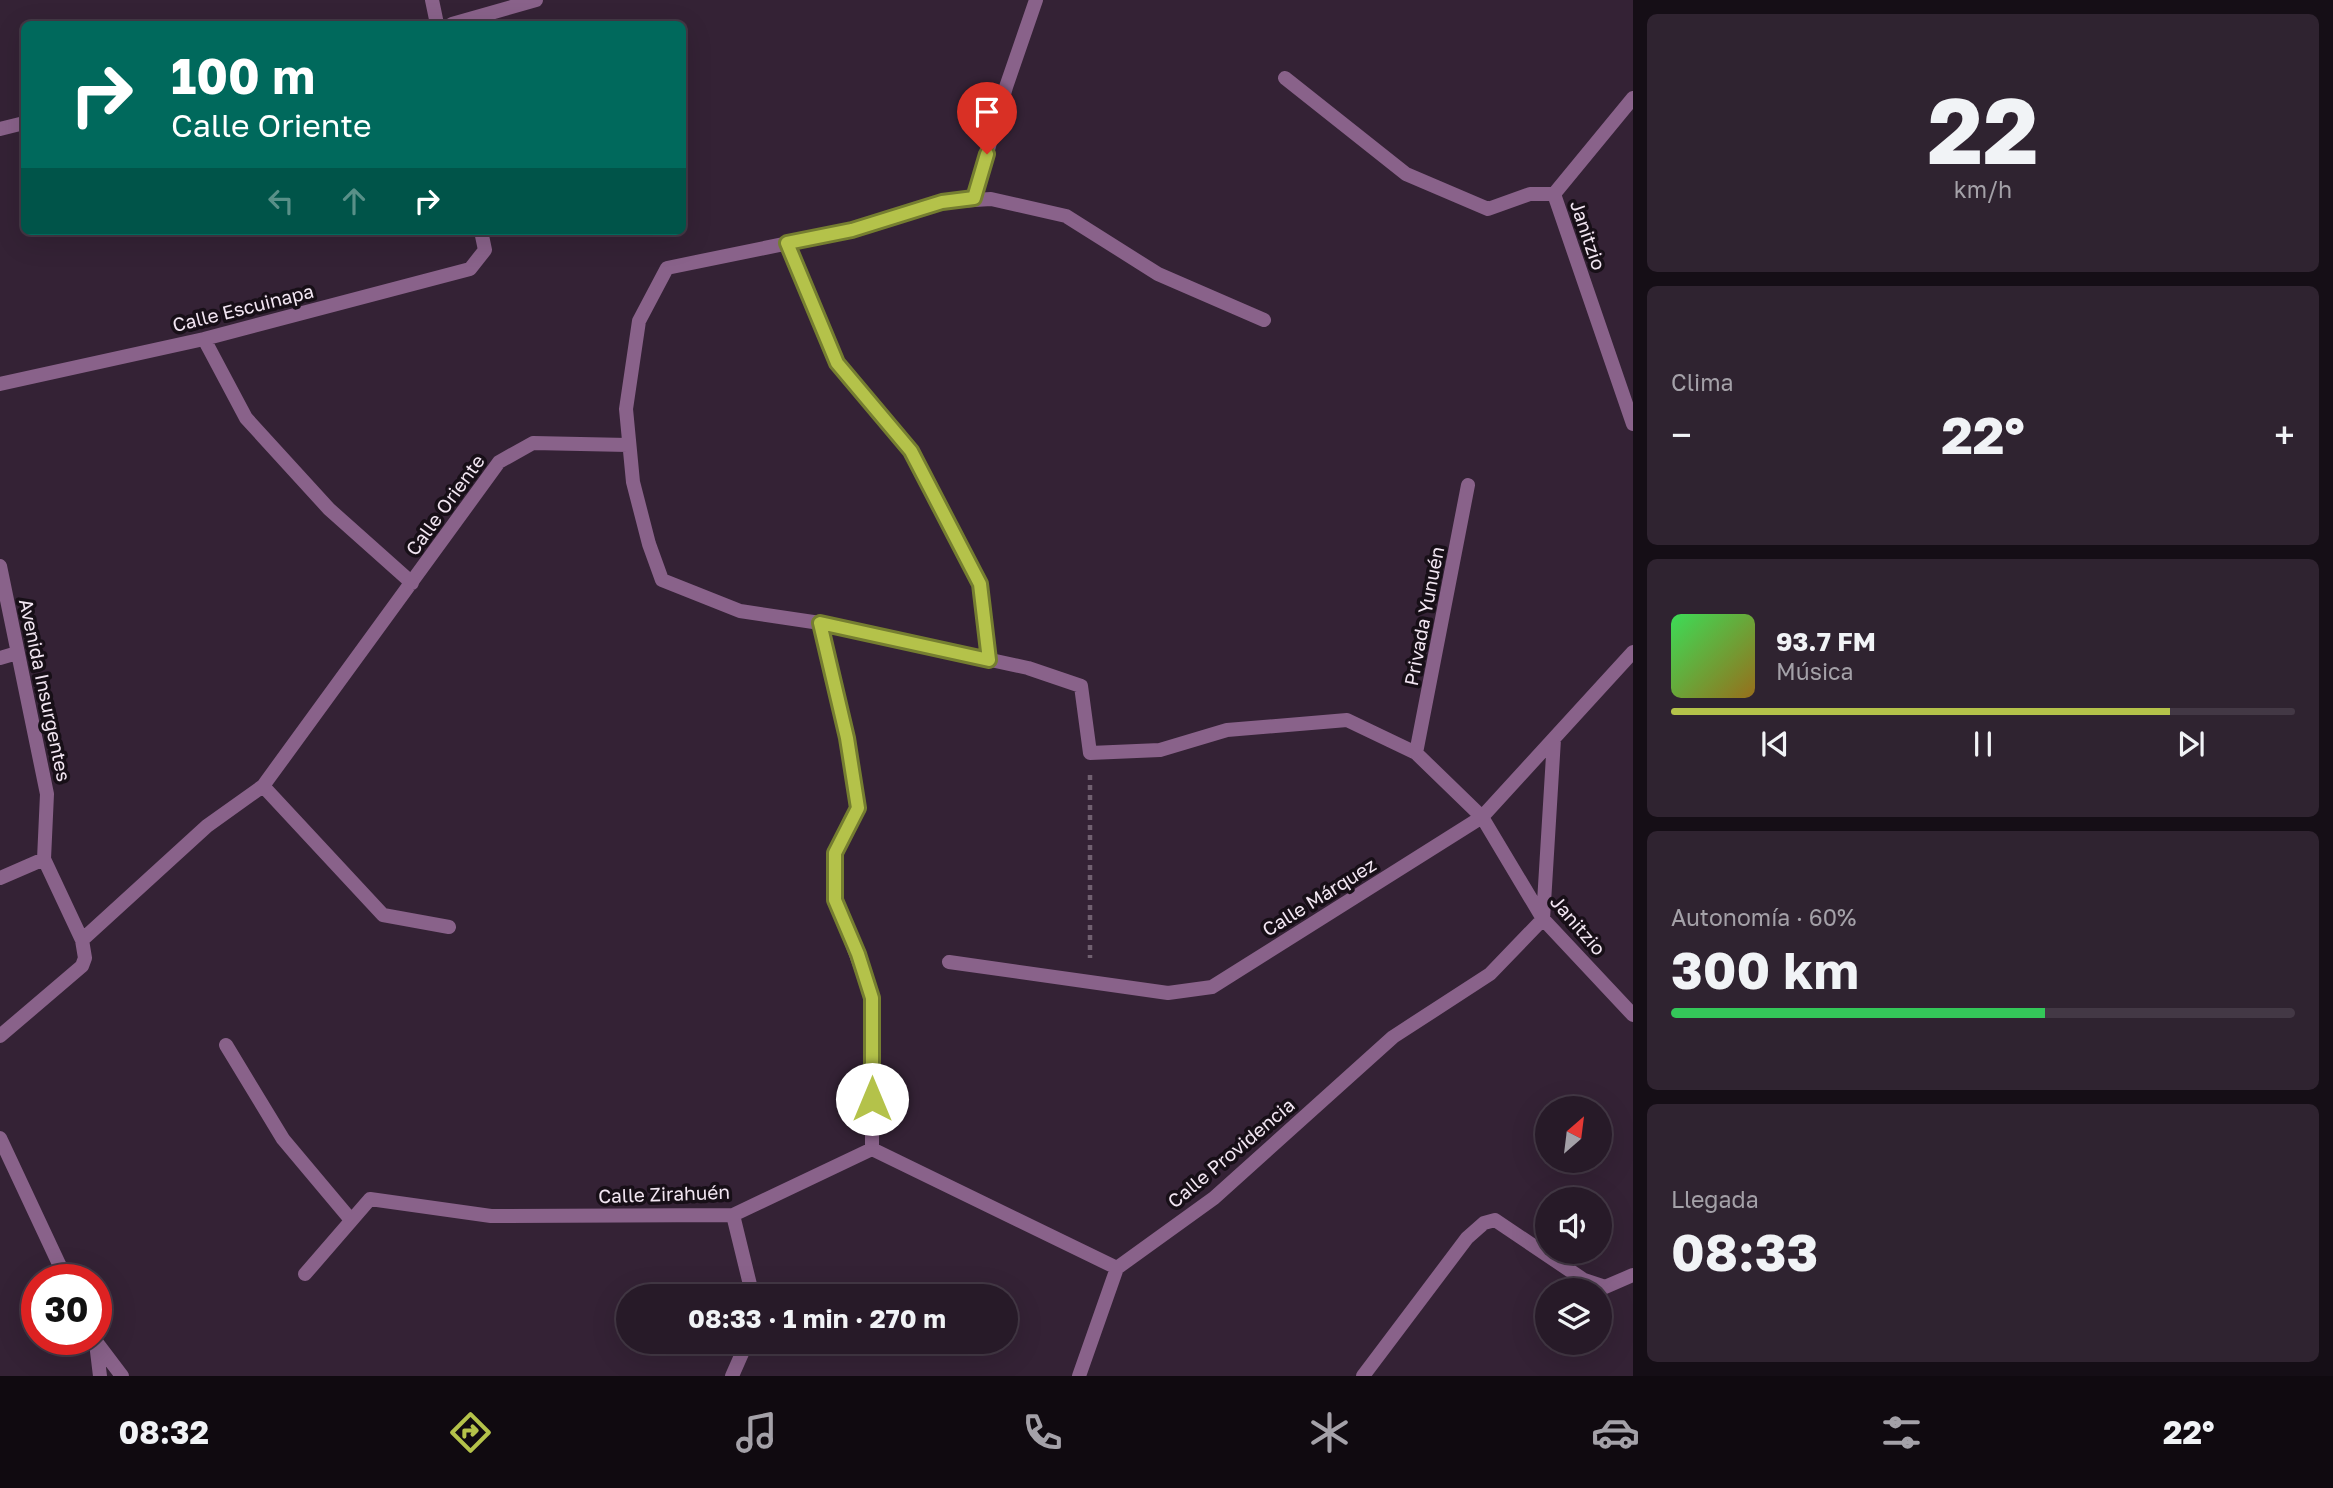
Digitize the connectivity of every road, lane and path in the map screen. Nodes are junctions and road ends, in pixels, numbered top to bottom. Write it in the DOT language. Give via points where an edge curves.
graph roads {
  1 [pos="432,0"];
  2 [pos="536,0"];
  3 [pos="1036,0"];
  4 [pos="436,21"];
  5 [pos="462,21"];
  6 [pos="1285,78"];
  7 [pos="1633,98"];
  8 [pos="21,125"];
  9 [pos="0,129"];
  10 [pos="1554,194"];
  11 [pos="974,198"];
  12 [pos="482,235"];
  13 [pos="787,243"];
  14 [pos="1264,320"];
  15 [pos="204,340"];
  16 [pos="0,384"];
  17 [pos="1633,424"];
  18 [pos="628,445"];
  19 [pos="1468,485"];
  20 [pos="0,566"];
  21 [pos="412,583"];
  22 [pos="820,623"];
  23 [pos="1633,652"];
  24 [pos="17,653"];
  25 [pos="0,658"];
  26 [pos="989,660"];
  27 [pos="1554,739"];
  28 [pos="1090,753"];
  29 [pos="1416,753"];
  30 [pos="262,786"];
  31 [pos="1482,817"];
  32 [pos="44,859"];
  33 [pos="0,878"];
  34 [pos="1543,919"];
  35 [pos="449,928"];
  36 [pos="82,940"];
  37 [pos="948,962"];
  38 [pos="1090,982"];
  39 [pos="1633,1015"];
  40 [pos="0,1036"];
  41 [pos="226,1045"];
  42 [pos="0,1138"];
  43 [pos="872,1149"];
  44 [pos="733,1214"];
  45 [pos="351,1220"];
  46 [pos="59,1264"];
  47 [pos="1117,1268"];
  48 [pos="305,1274"];
  49 [pos="1633,1275"];
  50 [pos="750,1284"];
  51 [pos="742,1354"];
  52 [pos="97,1355"];
  53 [pos="106,1355"];
  54 [pos="100,1376"];
  55 [pos="122,1376"];
  56 [pos="732,1376"];
  57 [pos="1079,1376"];
  58 [pos="1363,1376"];
  1 -- 4 [label="street"];
  2 -- 5 [label="street"];
  3 -- 11 [label="street"];
  6 -- 10 [label="street, Janitzio" via="1406,174 1488,209 1530,194"];
  7 -- 10 [label="street"];
  8 -- 9 [label="street"];
  10 -- 17 [label="street, Janitzio"];
  11 -- 13 [label="street" via="942,202 852,230"];
  11 -- 14 [label="street" via="1066,216 1158,274"];
  12 -- 15 [label="street, Calle Escuinapa" via="485,250 470,269"];
  13 -- 18 [label="street" via="667,268 639,321 626,409"];
  13 -- 26 [label="street" via="837,363 911,451 980,584"];
  15 -- 16 [label="street, Calle Escuinapa"];
  15 -- 21 [label="street" via="246,418 329,509"];
  18 -- 21 [label="street, Calle Oriente" via="533,443 499,462"];
  18 -- 22 [label="street" via="636,494 663,580 740,611"];
  19 -- 29 [label="street, Privada Yunuén"];
  20 -- 24 [label="street, Avenida Insurgentes"];
  21 -- 30 [label="street, Calle Oriente"];
  22 -- 26 [label="street"];
  22 -- 43 [label="street" via="858,808 835,853 835,900 872,998"];
  23 -- 27 [label="street, Calle Márquez"];
  24 -- 25 [label="street"];
  24 -- 32 [label="street, Avenida Insurgentes" via="47,794"];
  26 -- 28 [label="street" via="1082,686"];
  27 -- 31 [label="street, Calle Márquez"];
  27 -- 34 [label="street"];
  28 -- 29 [label="street, Janitzio" via="1160,750 1227,730 1347,720"];
  28 -- 38 [label="path"];
  29 -- 31 [label="street, Janitzio"];
  30 -- 35 [label="street" via="383,915"];
  30 -- 36 [label="street, Calle Oriente" via="207,826"];
  31 -- 34 [label="street, Janitzio"];
  31 -- 38 [label="street, Calle Márquez" via="1212,987 1168,993"];
  32 -- 33 [label="street"];
  32 -- 36 [label="street, Avenida Insurgentes"];
  34 -- 39 [label="street, Janitzio"];
  34 -- 47 [label="street, Calle Providencia" via="1490,974 1393,1037 1214,1198"];
  36 -- 40 [label="street" via="82,966"];
  37 -- 38 [label="street, Calle Márquez"];
  41 -- 45 [label="street" via="283,1139"];
  42 -- 46 [label="street"];
  43 -- 44 [label="street, Calle Zirahuén"];
  43 -- 47 [label="street"];
  44 -- 45 [label="street, Calle Zirahuén" via="491,1216 370,1199"];
  44 -- 50 [label="street"];
  45 -- 48 [label="street, Calle Zirahuén"];
  47 -- 57 [label="street"];
  49 -- 58 [label="street" via="1605,1287 1584,1280 1495,1220 1484,1223 1466,1238"];
  51 -- 56 [label="street"];
  52 -- 54 [label="street"];
  53 -- 55 [label="street"];
}
